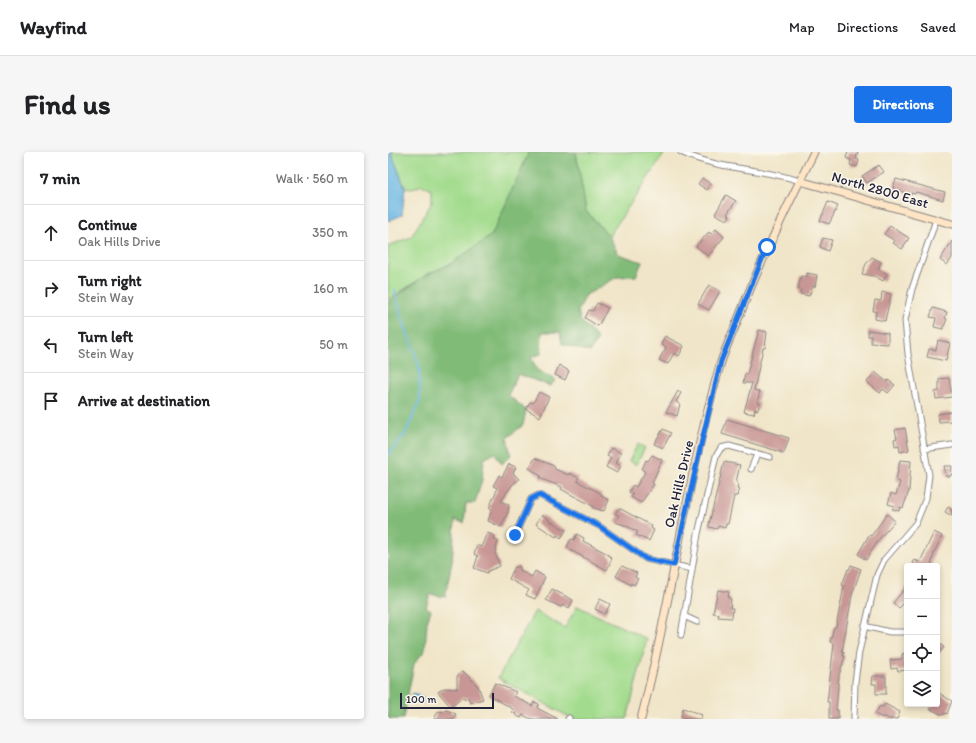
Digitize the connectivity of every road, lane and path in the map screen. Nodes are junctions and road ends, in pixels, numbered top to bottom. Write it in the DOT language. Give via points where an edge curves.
graph roads {
  1 [pos="681,152"];
  2 [pos="814,152"];
  3 [pos="800,181"];
  4 [pos="936,220"];
  5 [pos="952,224"];
  6 [pos="952,445"];
  7 [pos="924,449"];
  8 [pos="756,454"];
  9 [pos="770,457"];
  10 [pos="751,469"];
  11 [pos="515,535"];
  12 [pos="674,565"];
  13 [pos="692,569"];
  14 [pos="684,616"];
  15 [pos="697,622"];
  16 [pos="864,626"];
  17 [pos="904,632"];
  18 [pos="681,635"];
  19 [pos="641,719"];
  20 [pos="854,719"];
  1 -- 3 [label="street" via="714,164 783,175"];
  2 -- 3 [label="main road, Oak Hills Drive"];
  3 -- 4 [label="main road, North 2800 East"];
  3 -- 12 [label="main road, Oak Hills Drive" via="767,247 721,361"];
  4 -- 5 [label="main road, North 2800 East"];
  4 -- 7 [label="street" via="912,289 905,320"];
  6 -- 7 [label="street"];
  7 -- 16 [label="street" via="929,475 926,498 916,523 884,560 877,575"];
  8 -- 9 [label="street"];
  8 -- 10 [label="street"];
  8 -- 13 [label="street" via="729,446 721,448 716,456"];
  11 -- 12 [label="street" via="531,499 539,495 599,526 646,559"];
  12 -- 13 [label="street"];
  12 -- 19 [label="main road, Oak Hills Drive" via="655,665"];
  13 -- 14 [label="street"];
  14 -- 15 [label="street"];
  14 -- 18 [label="street"];
  16 -- 17 [label="street" via="890,632"];
  16 -- 20 [label="street" via="855,682"];
}
